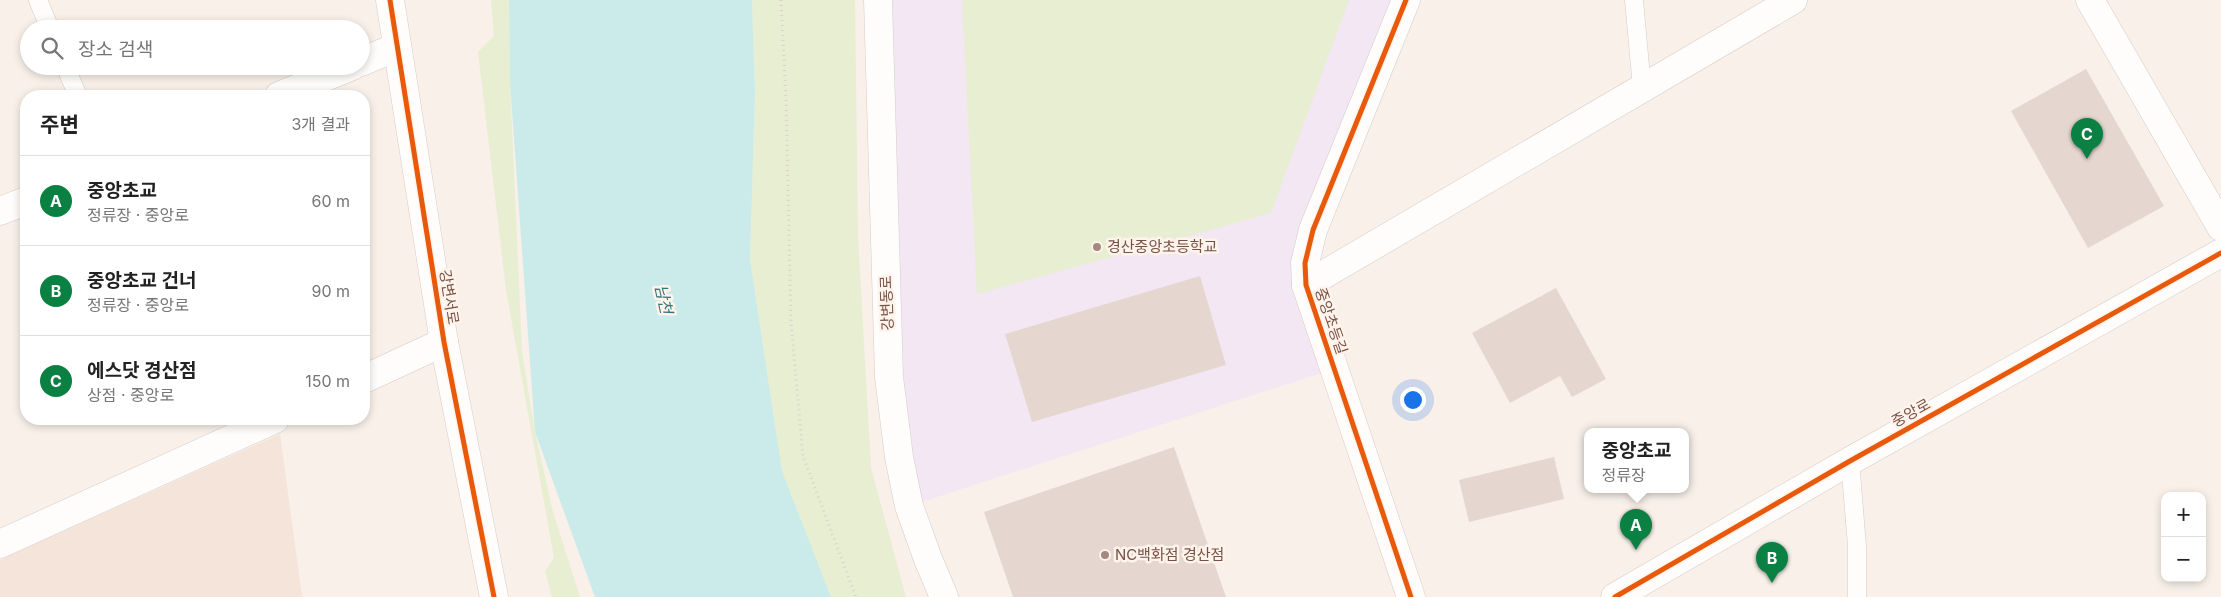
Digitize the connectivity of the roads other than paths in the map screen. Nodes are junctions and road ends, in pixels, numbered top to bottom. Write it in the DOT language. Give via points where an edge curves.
graph roads {
  1 [pos="38,0"];
  2 [pos="390,0"];
  3 [pos="878,0"];
  4 [pos="1406,0"];
  5 [pos="1634,0"];
  6 [pos="1793,0"];
  7 [pos="2090,0"];
  8 [pos="46,20"];
  9 [pos="398,47"];
  10 [pos="370,58"];
  11 [pos="69,75"];
  12 [pos="330,75"];
  13 [pos="1642,88"];
  14 [pos="75,90"];
  15 [pos="294,90"];
  16 [pos="20,203"];
  17 [pos="0,211"];
  18 [pos="2221,227"];
  19 [pos="2221,253"];
  20 [pos="1306,285"];
  21 [pos="444,342"];
  22 [pos="370,375"];
  23 [pos="262,425"];
  24 [pos="1850,462"];
  25 [pos="0,544"];
  26 [pos="494,597"];
  27 [pos="944,597"];
  28 [pos="1411,597"];
  29 [pos="1615,597"];
  30 [pos="1857,597"];
  1 -- 8 [label="lane"];
  2 -- 9 [label="street, 강변서로"];
  3 -- 27 [label="street, 강변동로" via="889,376 909,506"];
  4 -- 20 [label="street, 중앙초등길" via="1313,230 1305,263"];
  5 -- 13 [label="lane"];
  6 -- 13 [label="street"];
  7 -- 18 [label="street"];
  9 -- 10 [label="street"];
  9 -- 21 [label="street, 강변서로"];
  11 -- 14 [label="lane"];
  12 -- 15 [label="street"];
  13 -- 20 [label="street"];
  16 -- 17 [label="street"];
  19 -- 24 [label="street, 중앙로"];
  20 -- 28 [label="street, 중앙초등길"];
  21 -- 22 [label="street"];
  21 -- 26 [label="street, 강변서로"];
  23 -- 25 [label="street"];
  24 -- 29 [label="street, 중앙로"];
  24 -- 30 [label="lane" via="1857,546"];
}
